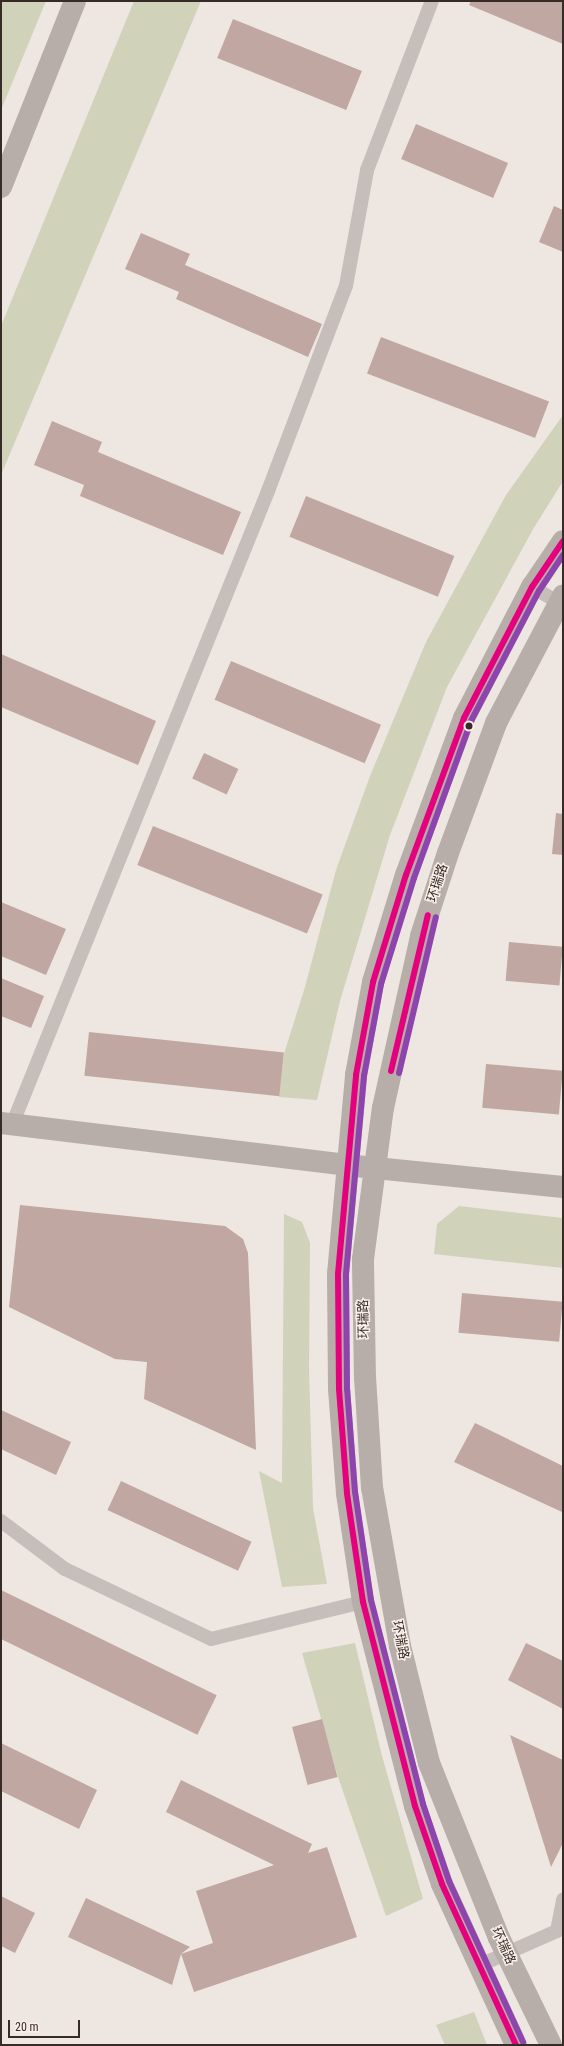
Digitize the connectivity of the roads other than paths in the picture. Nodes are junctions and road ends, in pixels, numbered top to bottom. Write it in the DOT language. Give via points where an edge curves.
graph roads {
  1 [pos="75,1"];
  2 [pos="432,1"];
  3 [pos="1,187"];
  4 [pos="563,541"];
  5 [pos="532,587"];
  6 [pos="562,601"];
  7 [pos="6,1124"];
  8 [pos="346,1165"];
  9 [pos="375,1168"];
  10 [pos="563,1187"];
  11 [pos="1,1521"];
  12 [pos="363,1602"];
  13 [pos="563,1900"];
  14 [pos="560,1933"];
  15 [pos="506,1954"];
  16 [pos="478,1966"];
  17 [pos="516,2045"];
  18 [pos="550,2045"];
  1 -- 3 [label="main road"];
  2 -- 7 [label="lane" via="367,170 346,286 268,491"];
  4 -- 5 [label="main road, 环瑞路"];
  5 -- 6 [label="lane"];
  5 -- 8 [label="main road, 环瑞路" via="464,718 406,875 373,982 356,1075"];
  6 -- 9 [label="main road, 环瑞路" via="496,724 448,853 422,936 400,1029 383,1108"];
  7 -- 8 [label="main road"];
  8 -- 9 [label="main road"];
  8 -- 12 [label="main road, 环瑞路" via="338,1274 339,1389 347,1493"];
  9 -- 10 [label="main road"];
  9 -- 15 [label="main road, 环瑞路" via="364,1259 365,1378 372,1488 400,1646 429,1763"];
  11 -- 12 [label="lane" via="65,1569 211,1639"];
  12 -- 16 [label="main road, 环瑞路" via="415,1806 442,1884"];
  13 -- 14 [label="lane"];
  14 -- 15 [label="lane"];
  15 -- 16 [label="lane"];
  15 -- 18 [label="main road, 环瑞路"];
  16 -- 17 [label="main road, 环瑞路"];
}
